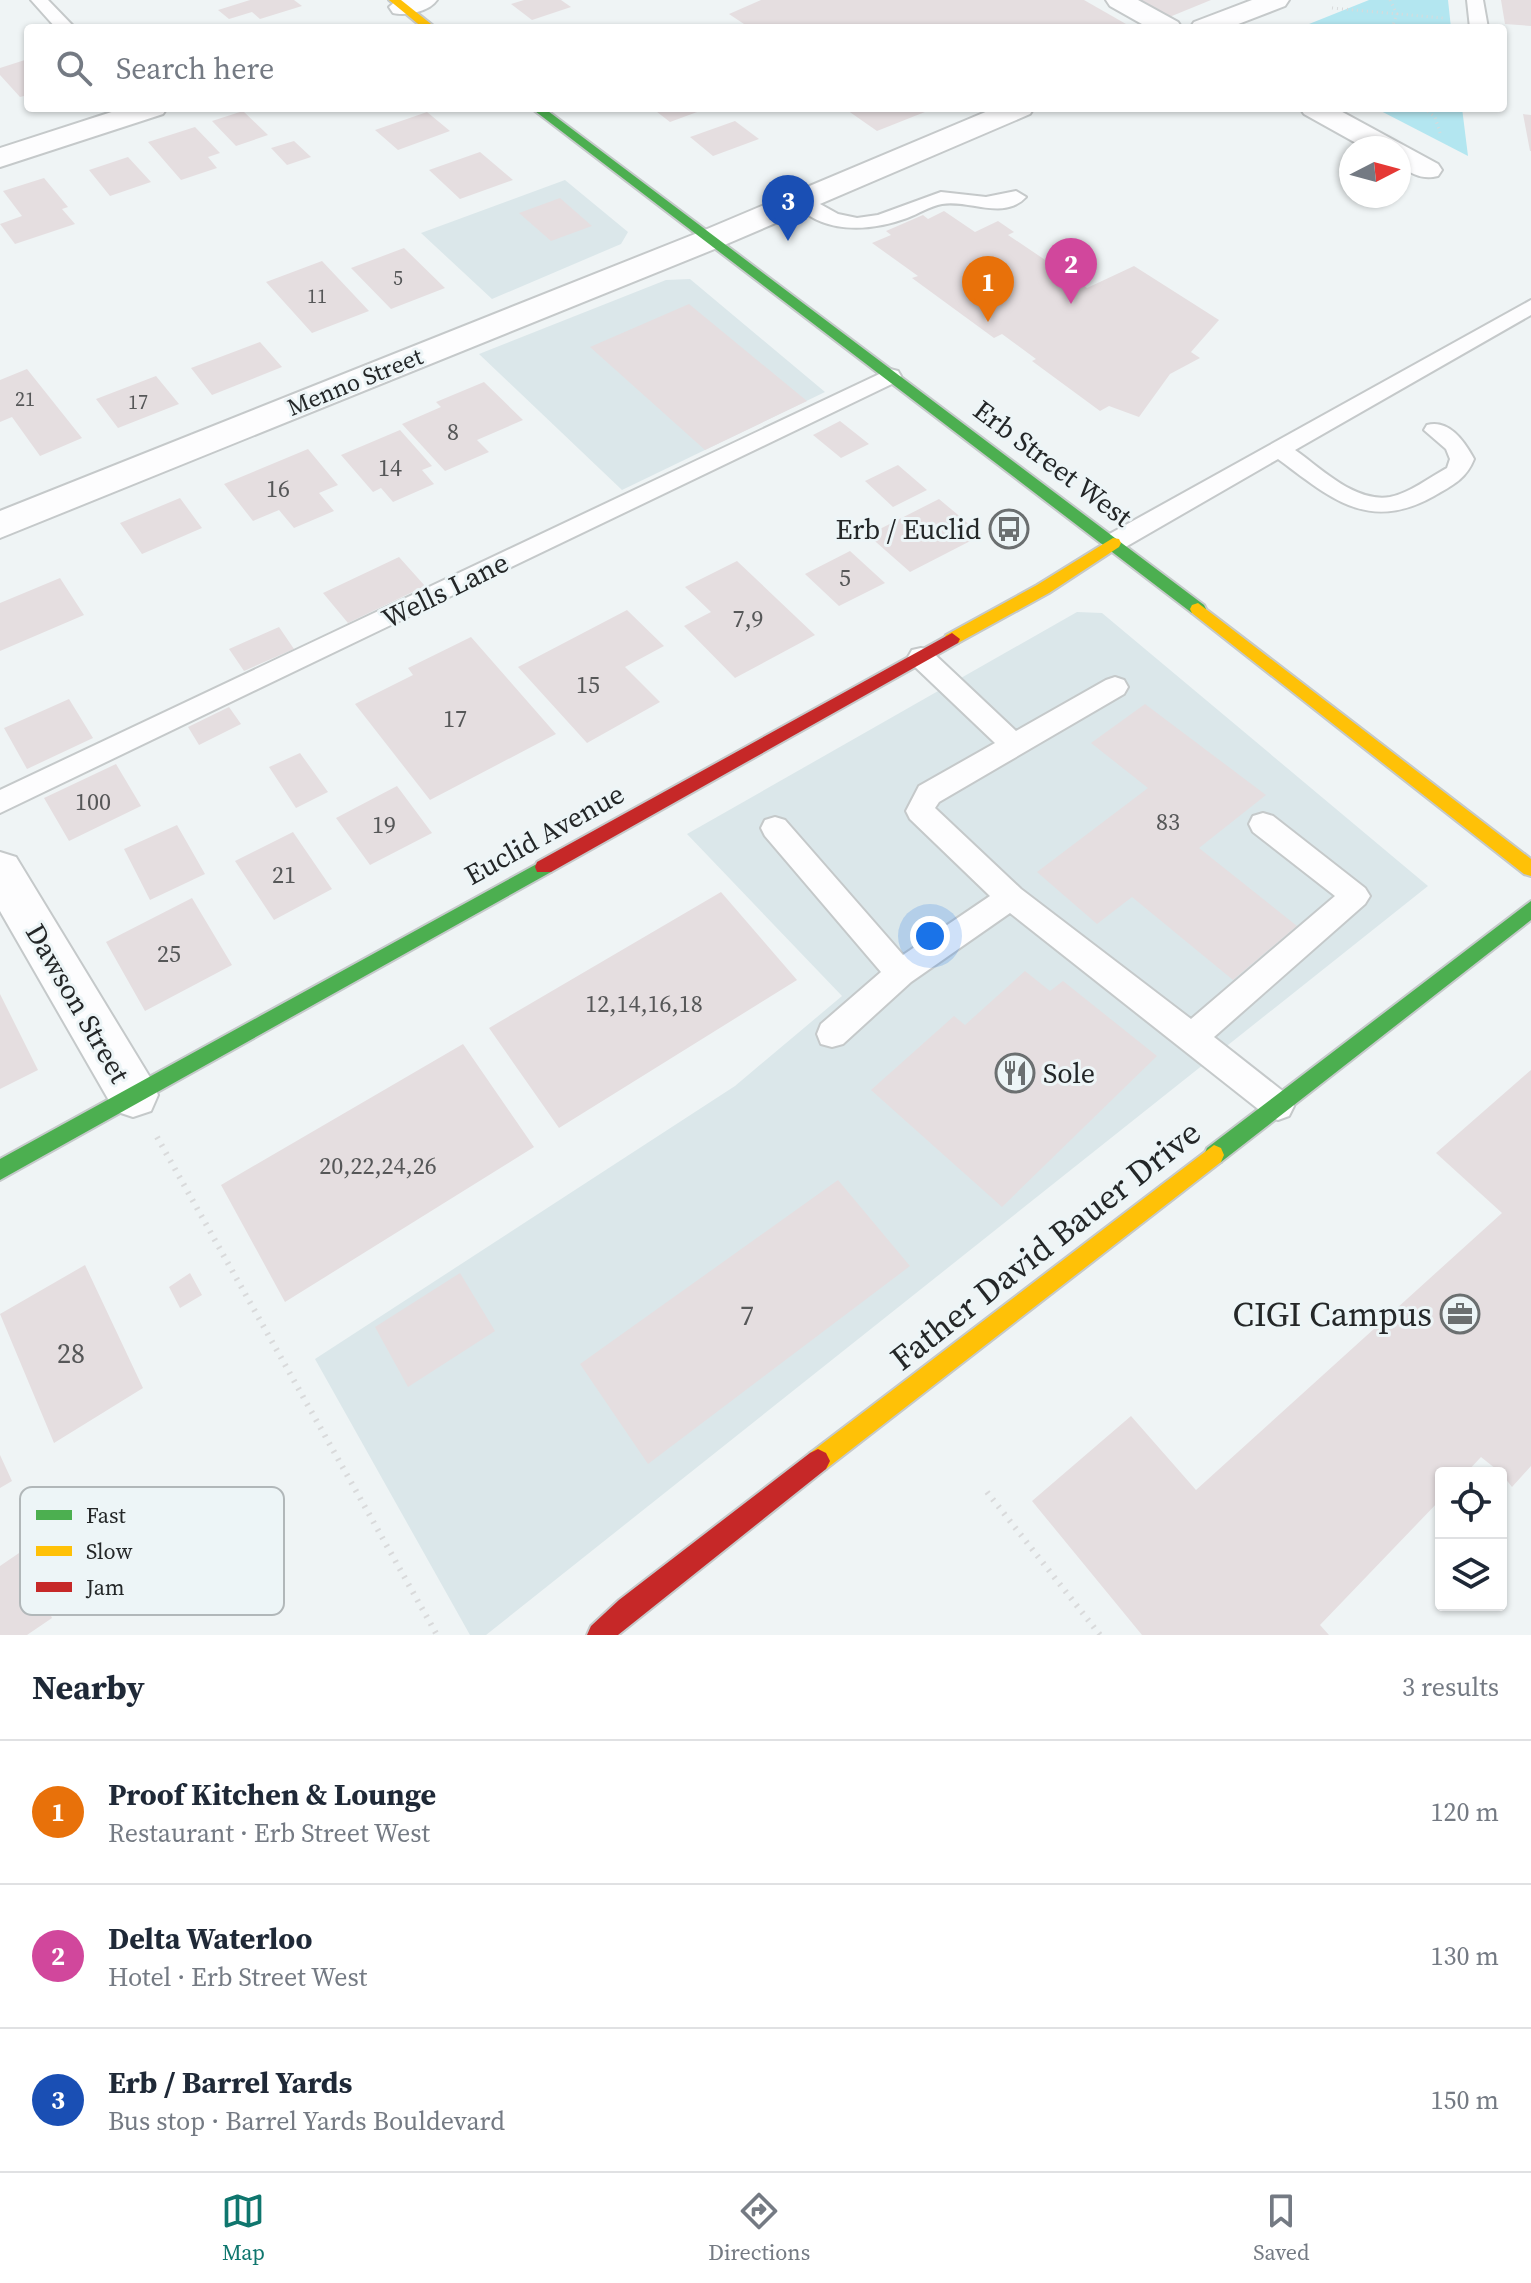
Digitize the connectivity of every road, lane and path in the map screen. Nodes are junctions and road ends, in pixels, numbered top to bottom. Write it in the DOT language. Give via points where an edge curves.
graph roads {
  1 [pos="39,0"];
  2 [pos="1119,0"];
  3 [pos="1276,0"];
  4 [pos="1390,0"];
  5 [pos="1475,0"];
  6 [pos="1332,8"];
  7 [pos="1397,14"];
  8 [pos="1444,18"];
  9 [pos="62,24"];
  10 [pos="1161,24"];
  11 [pos="1214,24"];
  12 [pos="1393,24"];
  13 [pos="1478,24"];
  14 [pos="137,112"];
  15 [pos="542,112"];
  16 [pos="1011,112"];
  17 [pos="1321,112"];
  18 [pos="1429,112"];
  19 [pos="1440,135"];
  20 [pos="1365,136"];
  21 [pos="0,158"];
  22 [pos="1411,161"];
  23 [pos="1427,170"];
  24 [pos="1016,197"];
  25 [pos="802,200"];
  26 [pos="711,239"];
  27 [pos="1531,306"];
  28 [pos="890,376"];
  29 [pos="1435,430"];
  30 [pos="1279,449"];
  31 [pos="0,525"];
  32 [pos="1113,543"];
  33 [pos="921,657"];
  34 [pos="1115,687"];
  35 [pos="1014,745"];
  36 [pos="0,802"];
  37 [pos="1263,824"];
  38 [pos="775,828"];
  39 [pos="1531,869"];
  40 [pos="0,870"];
  41 [pos="1011,897"];
  42 [pos="1531,909"];
  43 [pos="900,973"];
  44 [pos="832,1034"];
  45 [pos="1191,1038"];
  46 [pos="133,1095"];
  47 [pos="1278,1106"];
  48 [pos="0,1170"];
  49 [pos="987,1492"];
  50 [pos="437,1635"];
  51 [pos="600,1635"];
  52 [pos="1100,1635"];
  1 -- 9 [label="lane"];
  2 -- 10 [label="street"];
  3 -- 11 [label="street"];
  4 -- 7 [label="path"];
  5 -- 13 [label="lane"];
  6 -- 7 [label="path"];
  7 -- 8 [label="path"];
  7 -- 12 [label="path"];
  14 -- 21 [label="street"];
  15 -- 26 [label="street, Erb Street West"];
  16 -- 25 [label="street, Menno Street"];
  17 -- 20 [label="street"];
  18 -- 19 [label="path"];
  22 -- 23 [label="street"];
  24 -- 25 [label="lane" via="997,205 943,198 876,224 849,225 823,216"];
  25 -- 26 [label="street, Menno Street"];
  26 -- 28 [label="street, Erb Street West"];
  26 -- 31 [label="street, Menno Street"];
  27 -- 30 [label="lane"];
  28 -- 32 [label="street, Erb Street West"];
  28 -- 36 [label="lane, Wells Lane"];
  29 -- 30 [label="lane" via="1455,445 1462,459 1457,472 1391,505 1351,498"];
  30 -- 32 [label="lane"];
  32 -- 33 [label="street, Euclid Avenue"];
  32 -- 39 [label="street, Erb Street West"];
  33 -- 35 [label="lane"];
  33 -- 46 [label="street, Euclid Avenue"];
  34 -- 35 [label="lane"];
  35 -- 41 [label="lane" via="929,794 920,811"];
  37 -- 45 [label="lane" via="1355,896"];
  38 -- 43 [label="lane"];
  40 -- 46 [label="street, Dawson Street"];
  41 -- 43 [label="lane"];
  41 -- 45 [label="lane"];
  42 -- 47 [label="street, Father David Bauer Drive"];
  43 -- 44 [label="lane"];
  45 -- 47 [label="lane"];
  46 -- 48 [label="street, Euclid Avenue"];
  46 -- 50 [label="path"];
  47 -- 51 [label="street, Father David Bauer Drive"];
  49 -- 52 [label="path"];
}
